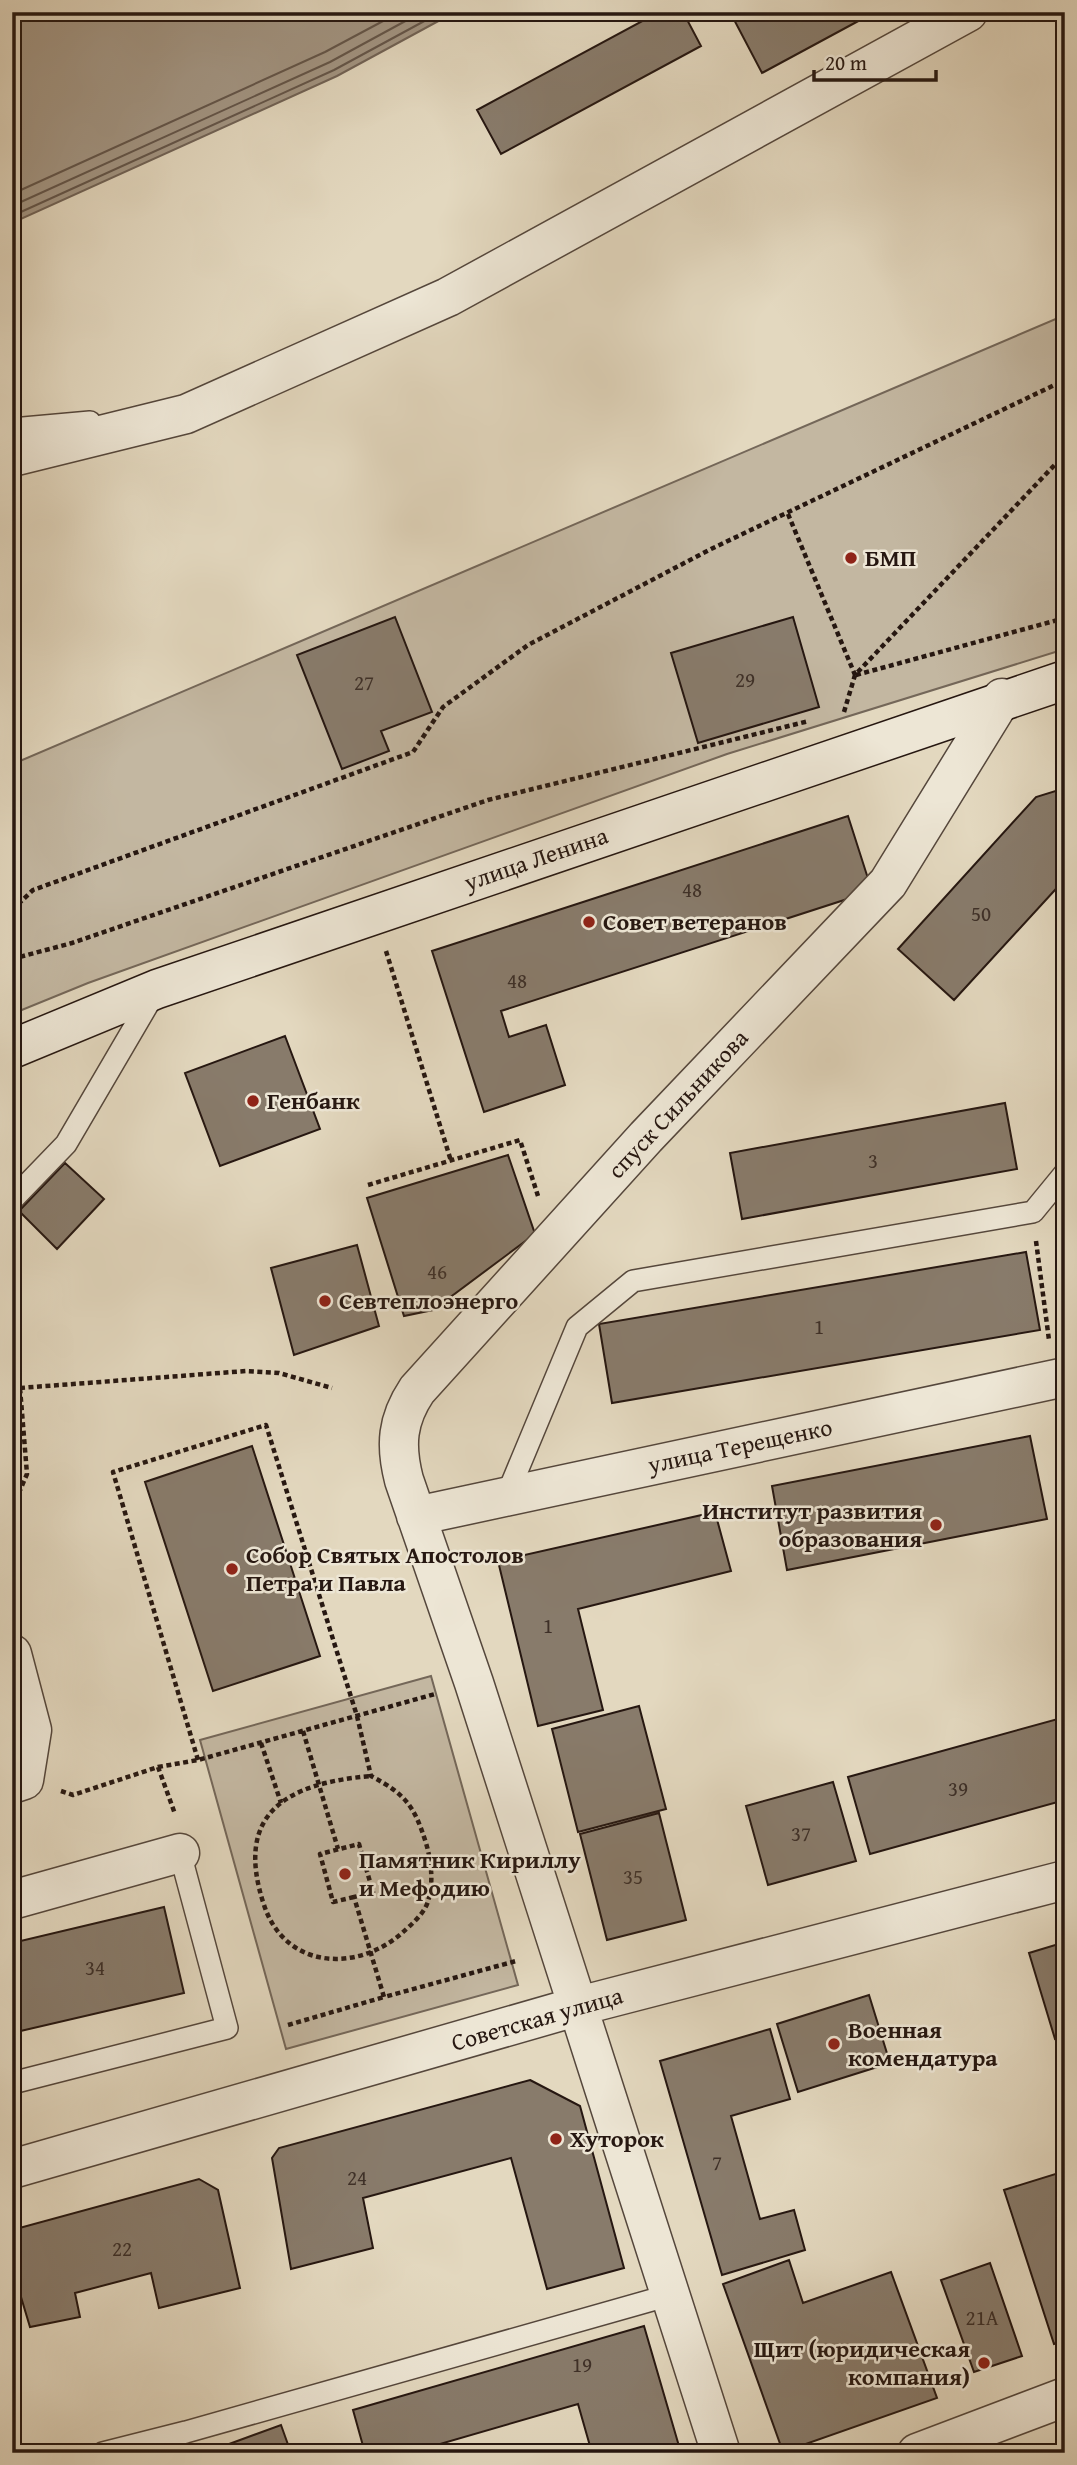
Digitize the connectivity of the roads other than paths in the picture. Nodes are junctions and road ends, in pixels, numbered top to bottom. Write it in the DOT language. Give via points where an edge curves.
graph roads {
  1 [pos="968,12"];
  2 [pos="186,414"];
  3 [pos="12,429"];
  4 [pos="12,457"];
  5 [pos="1065,680"];
  6 [pos="1002,698"];
  7 [pos="157,989"];
  8 [pos="12,1049"];
  9 [pos="1065,1173"];
  10 [pos="12,1200"];
  11 [pos="1060,1378"];
  12 [pos="508,1495"];
  13 [pos="416,1516"];
  14 [pos="12,1654"];
  15 [pos="12,1784"];
  16 [pos="178,1836"];
  17 [pos="1065,1880"];
  18 [pos="12,1900"];
  19 [pos="579,2006"];
  20 [pos="12,2083"];
  21 [pos="12,2169"];
  22 [pos="670,2295"];
  23 [pos="1065,2397"];
  24 [pos="103,2453"];
  25 [pos="721,2453"];
  26 [pos="917,2453"];
  1 -- 2 [label="street" via="448,297"];
  2 -- 3 [label="lane"];
  2 -- 4 [label="street"];
  5 -- 6 [label="street, улица Ленина"];
  6 -- 7 [label="street, улица Ленина"];
  6 -- 13 [label="street, спуск Сильникова" via="888,883 646,1137 417,1390 405,1408 397,1439 399,1462"];
  7 -- 8 [label="street, улица Ленина"];
  7 -- 10 [label="lane" via="66,1144"];
  9 -- 12 [label="lane" via="1033,1212 633,1281 578,1327"];
  11 -- 12 [label="street, улица Терещенко"];
  12 -- 13 [label="street, улица Терещенко"];
  13 -- 19 [label="street, спуск Сильникова"];
  14 -- 15 [label="street" via="32,1730 24,1780"];
  16 -- 18 [label="street"];
  16 -- 20 [label="lane" via="227,2028"];
  17 -- 19 [label="street, Советская улица"];
  19 -- 21 [label="street, Советская улица"];
  19 -- 22 [label="street, спуск Сильникова"];
  22 -- 24 [label="lane"];
  22 -- 25 [label="street, спуск Сильникова"];
  23 -- 26 [label="street"];
}
